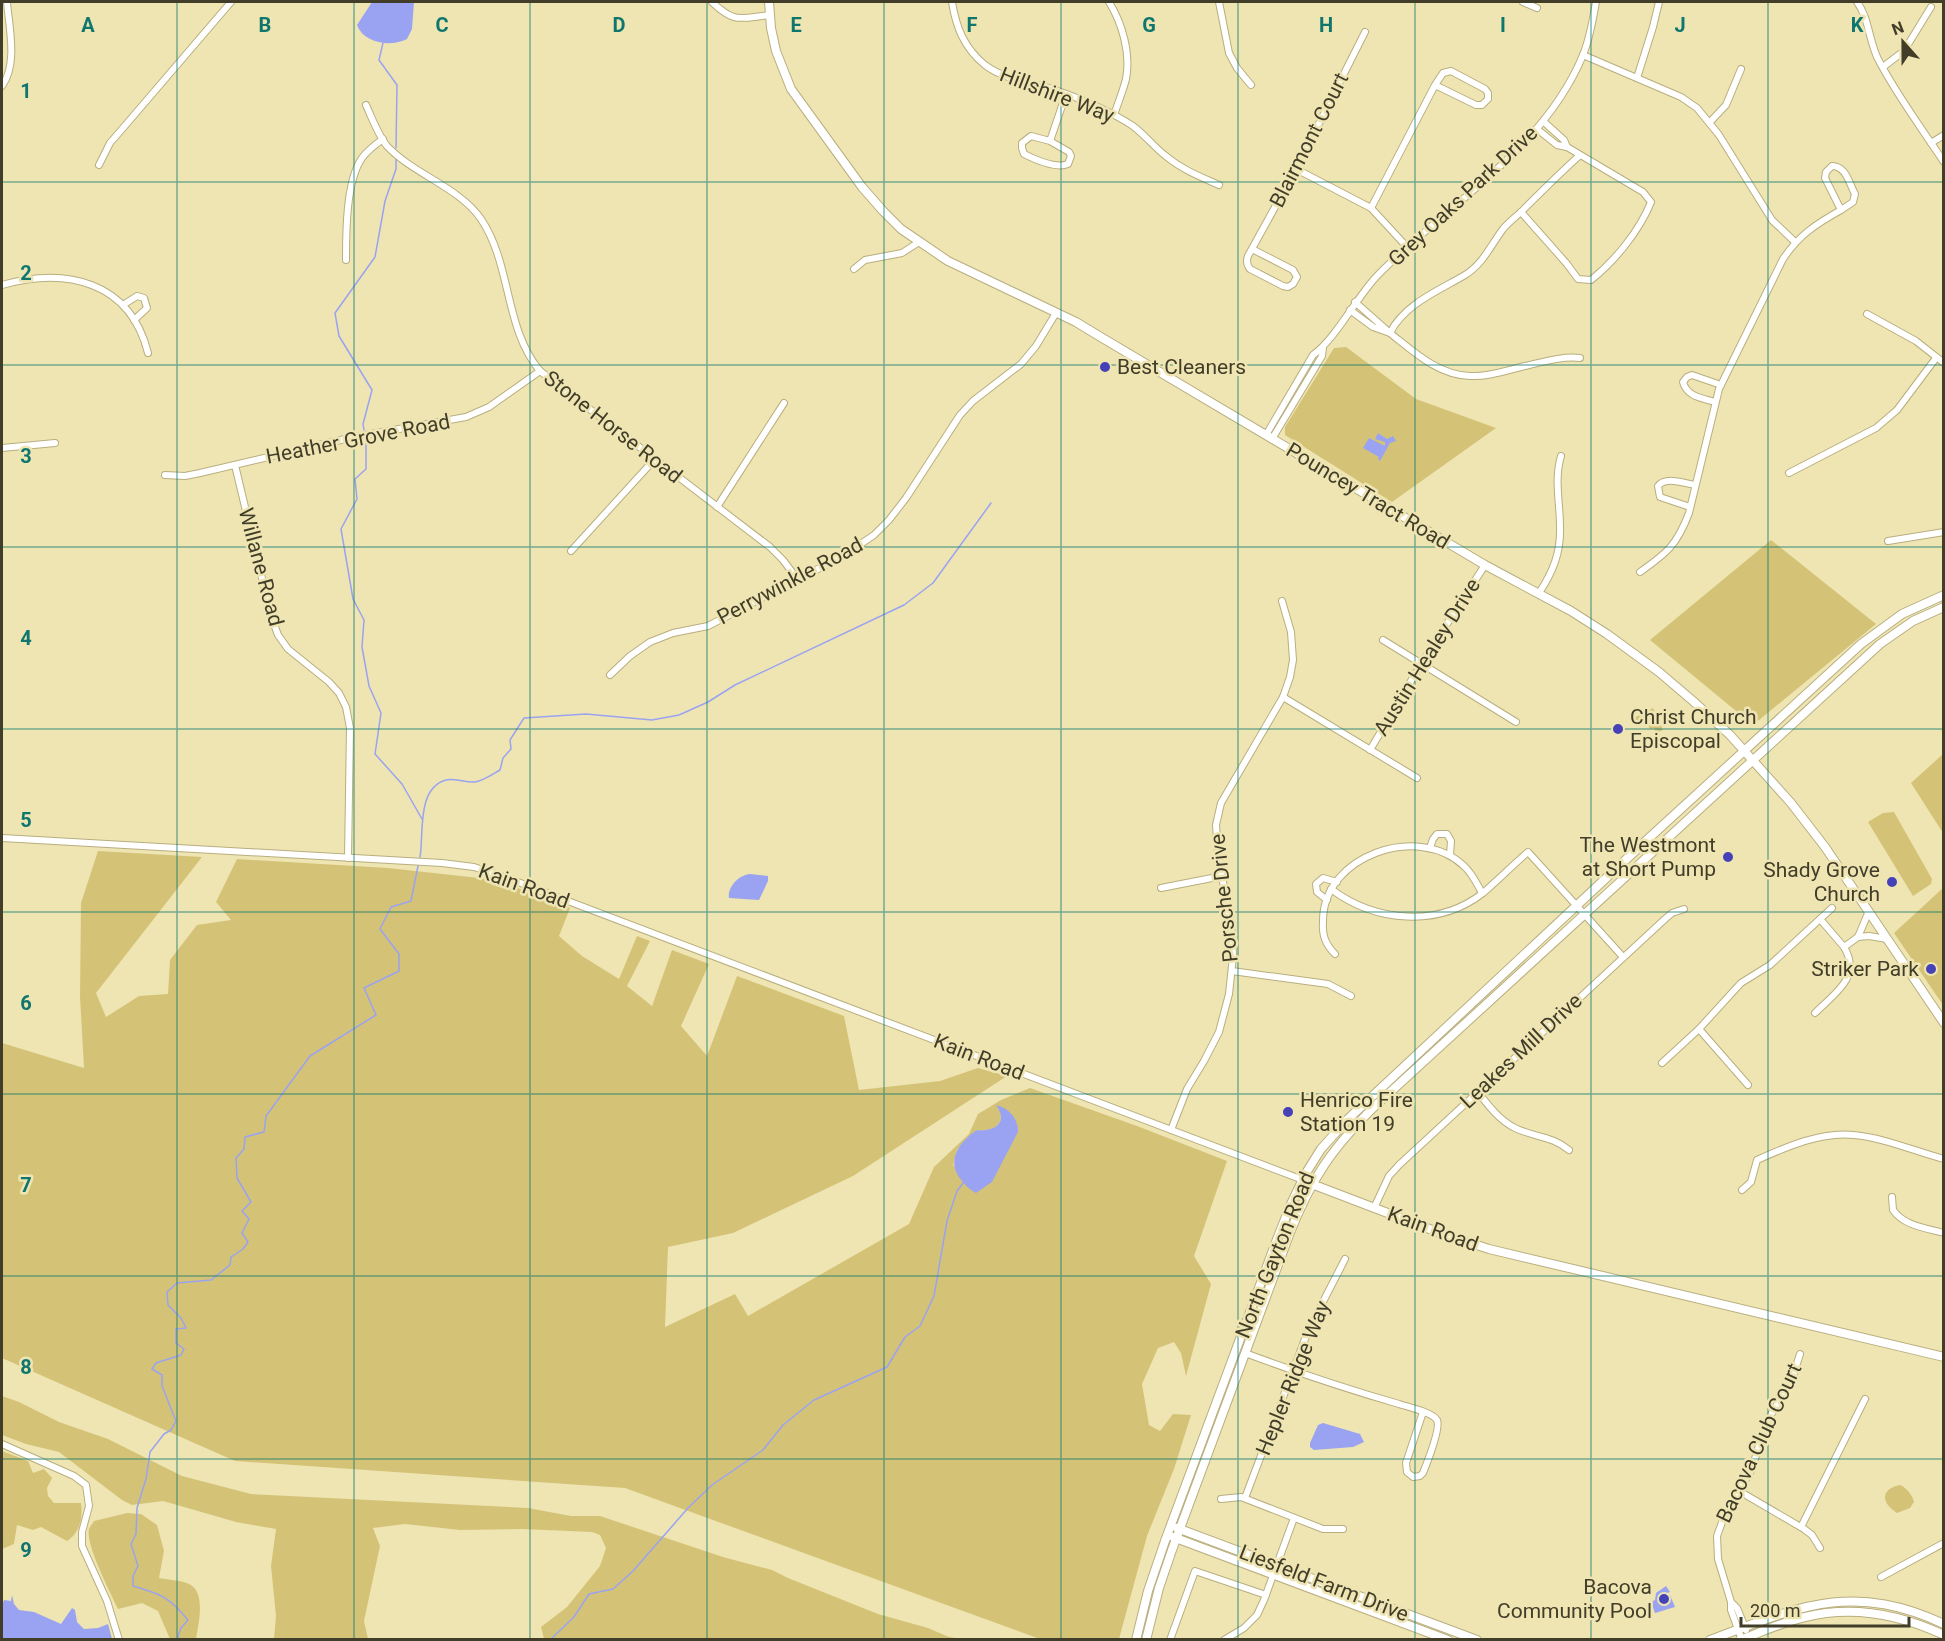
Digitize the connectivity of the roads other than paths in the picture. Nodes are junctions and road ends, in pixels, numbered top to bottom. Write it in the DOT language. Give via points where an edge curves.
graph roads {
  1 [pos="8,2"];
  2 [pos="231,2"];
  3 [pos="712,2"];
  4 [pos="769,2"];
  5 [pos="951,2"];
  6 [pos="1109,2"];
  7 [pos="1219,2"];
  8 [pos="1523,2"];
  9 [pos="1596,2"];
  10 [pos="1659,2"];
  11 [pos="1857,2"];
  12 [pos="1931,7"];
  13 [pos="1537,8"];
  14 [pos="770,15"];
  15 [pos="1365,32"];
  16 [pos="1583,55"];
  17 [pos="1883,67"];
  18 [pos="1741,69"];
  19 [pos="1637,78"];
  20 [pos="1251,85"];
  21 [pos="1435,85"];
  22 [pos="2,86"];
  23 [pos="1066,94"];
  24 [pos="366,105"];
  25 [pos="1114,115"];
  26 [pos="1544,122"];
  27 [pos="1710,122"];
  28 [pos="1537,129"];
  29 [pos="1944,135"];
  30 [pos="383,139"];
  31 [pos="1050,141"];
  32 [pos="1931,143"];
  33 [pos="1567,147"];
  34 [pos="1579,156"];
  35 [pos="1944,162"];
  36 [pos="99,165"];
  37 [pos="1296,169"];
  38 [pos="1219,185"];
  39 [pos="1371,208"];
  40 [pos="1841,210"];
  41 [pos="1521,212"];
  42 [pos="1795,242"];
  43 [pos="919,243"];
  44 [pos="1407,247"];
  45 [pos="1252,249"];
  46 [pos="346,260"];
  47 [pos="854,269"];
  48 [pos="2,285"];
  49 [pos="1355,302"];
  50 [pos="123,305"];
  51 [pos="1350,310"];
  52 [pos="1056,313"];
  53 [pos="1867,314"];
  54 [pos="134,320"];
  55 [pos="1390,333"];
  56 [pos="148,353"];
  57 [pos="1580,358"];
  58 [pos="1936,358"];
  59 [pos="1944,363"];
  60 [pos="540,371"];
  61 [pos="1721,385"];
  62 [pos="1715,402"];
  63 [pos="784,403"];
  64 [pos="1269,437"];
  65 [pos="55,443"];
  66 [pos="2,448"];
  67 [pos="1561,456"];
  68 [pos="654,460"];
  69 [pos="235,465"];
  70 [pos="1789,473"];
  71 [pos="165,475"];
  72 [pos="1695,485"];
  73 [pos="717,507"];
  74 [pos="1690,507"];
  75 [pos="1944,532"];
  76 [pos="1888,541"];
  77 [pos="571,551"];
  78 [pos="1485,565"];
  79 [pos="1640,572"];
  80 [pos="798,580"];
  81 [pos="1539,593"];
  82 [pos="1944,595"];
  83 [pos="1282,601"];
  84 [pos="1944,607"];
  85 [pos="1383,640"];
  86 [pos="1421,664"];
  87 [pos="610,675"];
  88 [pos="1283,697"];
  89 [pos="1516,722"];
  90 [pos="1370,750"];
  91 [pos="1744,751"];
  92 [pos="1753,760"];
  93 [pos="1417,778"];
  94 [pos="2,838"];
  95 [pos="1430,848"];
  96 [pos="1450,855"];
  97 [pos="348,858"];
  98 [pos="1222,876"];
  99 [pos="1337,882"];
  100 [pos="1161,888"];
  101 [pos="1331,889"];
  102 [pos="1482,893"];
  103 [pos="1326,900"];
  104 [pos="1577,906"];
  105 [pos="1832,908"];
  106 [pos="1684,909"];
  107 [pos="1869,911"];
  108 [pos="1585,915"];
  109 [pos="1820,919"];
  110 [pos="1858,937"];
  111 [pos="1887,939"];
  112 [pos="1844,947"];
  113 [pos="1335,954"];
  114 [pos="1623,957"];
  115 [pos="1232,971"];
  116 [pos="1352,996"];
  117 [pos="1815,1013"];
  118 [pos="1944,1023"];
  119 [pos="1699,1029"];
  120 [pos="1662,1063"];
  121 [pos="1748,1085"];
  122 [pos="1477,1092"];
  123 [pos="1171,1130"];
  124 [pos="1569,1150"];
  125 [pos="1944,1159"];
  126 [pos="1303,1180"];
  127 [pos="1312,1184"];
  128 [pos="1742,1190"];
  129 [pos="1892,1197"];
  130 [pos="1374,1208"];
  131 [pos="1944,1233"];
  132 [pos="1346,1259"];
  133 [pos="1245,1353"];
  134 [pos="1800,1354"];
  135 [pos="1944,1357"];
  136 [pos="1294,1371"];
  137 [pos="1865,1399"];
  138 [pos="1423,1412"];
  139 [pos="2,1444"];
  140 [pos="1739,1491"];
  141 [pos="1245,1498"];
  142 [pos="1221,1499"];
  143 [pos="1294,1518"];
  144 [pos="1170,1526"];
  145 [pos="1801,1527"];
  146 [pos="1180,1529"];
  147 [pos="1343,1529"];
  148 [pos="1167,1535"];
  149 [pos="1176,1539"];
  150 [pos="1944,1543"];
  151 [pos="1820,1548"];
  152 [pos="1277,1565"];
  153 [pos="1273,1575"];
  154 [pos="1881,1577"];
  155 [pos="1266,1595"];
  156 [pos="1944,1624"];
  157 [pos="1742,1628"];
  158 [pos="1944,1635"];
  159 [pos="1744,1639"];
  160 [pos="119,1640"];
  161 [pos="1136,1640"];
  162 [pos="1146,1640"];
  163 [pos="1170,1640"];
  164 [pos="1224,1640"];
  165 [pos="1448,1640"];
  166 [pos="1477,1640"];
  167 [pos="1710,1640"];
  1 -- 22 [label="street" via="11,59"];
  2 -- 36 [label="street" via="117,136"];
  3 -- 14 [label="street" via="734,18"];
  4 -- 14 [label="main road, Pouncey Tract Road"];
  5 -- 23 [label="street, Hillshire Way" via="961,36 987,66 1008,78"];
  6 -- 25 [label="street" via="1123,35 1127,63"];
  7 -- 20 [label="street" via="1229,53"];
  8 -- 13 [label="street"];
  9 -- 16 [label="street, Grey Oaks Park Drive"];
  10 -- 19 [label="street"];
  11 -- 17 [label="street"];
  12 -- 17 [label="street" via="1904,51"];
  14 -- 43 [label="main road, Pouncey Tract Road" via="776,51 791,88 872,198"];
  15 -- 37 [label="street, Blairmont Court"];
  16 -- 19 [label="street"];
  16 -- 26 [label="street, Grey Oaks Park Drive"];
  17 -- 32 [label="street"];
  18 -- 27 [label="street" via="1726,105"];
  19 -- 27 [label="street" via="1681,97"];
  21 -- 21 [label="street" via="1476,105 1488,99 1485,88 1451,71 1443,72"];
  21 -- 39 [label="street"];
  23 -- 25 [label="street, Hillshire Way"];
  23 -- 31 [label="street"];
  24 -- 30 [label="street, Stone Horse Road"];
  25 -- 38 [label="street, Hillshire Way" via="1174,163"];
  26 -- 28 [label="street, Grey Oaks Park Drive"];
  26 -- 33 [label="street"];
  27 -- 42 [label="street" via="1772,220"];
  28 -- 33 [label="street" via="1557,145"];
  28 -- 44 [label="street, Grey Oaks Park Drive"];
  29 -- 32 [label="street"];
  30 -- 46 [label="street" via="361,158 350,187"];
  30 -- 60 [label="street, Stone Horse Road" via="479,216 497,251 516,327"];
  31 -- 31 [label="street" via="1069,152 1068,164 1060,167 1024,154 1022,143 1031,136"];
  32 -- 35 [label="street"];
  33 -- 34 [label="street"];
  34 -- 41 [label="street"];
  34 -- 41 [label="street" via="1643,192 1651,202 1645,219 1606,268 1591,280 1578,279"];
  37 -- 39 [label="street"];
  37 -- 45 [label="street, Blairmont Court"];
  39 -- 44 [label="street"];
  40 -- 40 [label="street" via="1852,202 1855,194 1842,169 1832,166 1825,178"];
  40 -- 42 [label="street"];
  41 -- 55 [label="street" via="1504,227 1482,261 1417,304"];
  42 -- 61 [label="street"];
  43 -- 47 [label="street" via="902,253 865,260"];
  43 -- 52 [label="main road, Pouncey Tract Road"];
  44 -- 49 [label="street, Grey Oaks Park Drive"];
  45 -- 45 [label="street" via="1247,259 1250,269 1283,286 1293,284 1297,277 1293,270"];
  48 -- 50 [label="street" via="27,279 69,279 93,285"];
  49 -- 51 [label="street, Grey Oaks Park Drive"];
  49 -- 55 [label="street"];
  50 -- 54 [label="street"];
  50 -- 54 [label="street" via="137,296 144,298 147,308"];
  51 -- 55 [label="street" via="1373,327"];
  51 -- 64 [label="street, Grey Oaks Park Drive"];
  52 -- 64 [label="main road, Pouncey Tract Road"];
  52 -- 80 [label="street, Perrywinkle Road" via="1021,364 960,415 885,525 854,550"];
  53 -- 58 [label="street" via="1916,341"];
  54 -- 56 [label="street"];
  55 -- 57 [label="street" via="1423,359 1470,376"];
  58 -- 59 [label="street"];
  58 -- 70 [label="street" via="1889,419"];
  60 -- 68 [label="street, Stone Horse Road"];
  60 -- 69 [label="street, Heather Grove Road" via="489,407 466,417 349,438"];
  61 -- 62 [label="street"];
  61 -- 62 [label="street" via="1692,375 1683,382 1690,394"];
  62 -- 72 [label="street"];
  63 -- 73 [label="street"];
  64 -- 78 [label="main road, Pouncey Tract Road"];
  65 -- 66 [label="street"];
  67 -- 81 [label="street" via="1556,478 1558,552 1550,577"];
  68 -- 73 [label="street, Stone Horse Road"];
  68 -- 77 [label="street"];
  69 -- 71 [label="street, Heather Grove Road" via="185,476"];
  69 -- 97 [label="street, Willane Road" via="278,635 296,657 330,681 348,716"];
  72 -- 74 [label="street"];
  72 -- 74 [label="street" via="1666,480 1658,486 1660,497"];
  73 -- 80 [label="street, Stone Horse Road" via="776,552"];
  74 -- 79 [label="street" via="1682,531 1665,555"];
  75 -- 76 [label="street"];
  78 -- 81 [label="main road, Pouncey Tract Road"];
  78 -- 86 [label="street, Austin Healey Drive"];
  80 -- 87 [label="street, Perrywinkle Road" via="708,626 655,639"];
  81 -- 91 [label="main road, Pouncey Tract Road" via="1607,634 1659,672"];
  82 -- 91 [label="main road, North Gayton Road" via="1876,631"];
  83 -- 88 [label="street, Porsche Drive" via="1291,632 1293,660"];
  84 -- 92 [label="main road, North Gayton Road" via="1913,621 1889,638"];
  85 -- 86 [label="street"];
  86 -- 89 [label="street"];
  86 -- 90 [label="street, Austin Healey Drive"];
  88 -- 90 [label="street"];
  88 -- 98 [label="street, Porsche Drive" via="1221,804 1216,838"];
  90 -- 93 [label="street"];
  91 -- 92 [label="main road, Pouncey Tract Road"];
  91 -- 104 [label="main road, North Gayton Road"];
  92 -- 107 [label="main road, Pouncey Tract Road" via="1805,820"];
  92 -- 108 [label="main road, North Gayton Road"];
  94 -- 97 [label="street, Kain Road"];
  95 -- 96 [label="street"];
  95 -- 96 [label="street" via="1437,834 1447,834"];
  95 -- 99 [label="street" via="1399,846 1379,851"];
  96 -- 102 [label="street" via="1465,867"];
  97 -- 123 [label="street, Kain Road" via="481,869"];
  98 -- 100 [label="street"];
  98 -- 115 [label="street, Porsche Drive" via="1232,934"];
  99 -- 101 [label="street"];
  99 -- 103 [label="street" via="1323,878 1316,884 1317,892"];
  101 -- 102 [label="street" via="1354,904 1397,917 1443,913"];
  101 -- 103 [label="street"];
  102 -- 104 [label="street" via="1528,852"];
  103 -- 113 [label="street" via="1323,932 1328,948"];
  104 -- 108 [label="street"];
  104 -- 126 [label="main road, North Gayton Road" via="1348,1119 1321,1149"];
  105 -- 109 [label="street"];
  106 -- 114 [label="street, Leakes Mill Drive" via="1668,916"];
  107 -- 110 [label="street"];
  107 -- 111 [label="main road, Pouncey Tract Road"];
  108 -- 114 [label="street"];
  108 -- 127 [label="main road, North Gayton Road" via="1361,1120 1330,1155"];
  109 -- 112 [label="street"];
  109 -- 119 [label="street" via="1770,965 1741,983"];
  110 -- 111 [label="street"];
  110 -- 112 [label="street"];
  111 -- 118 [label="main road, Pouncey Tract Road"];
  112 -- 117 [label="street" via="1851,970 1846,982"];
  114 -- 122 [label="street, Leakes Mill Drive"];
  115 -- 116 [label="street" via="1328,984"];
  115 -- 123 [label="street, Porsche Drive" via="1219,1032 1187,1089"];
  119 -- 120 [label="street"];
  119 -- 121 [label="street"];
  122 -- 124 [label="street" via="1507,1124 1554,1140"];
  122 -- 130 [label="street, Leakes Mill Drive" via="1398,1165"];
  123 -- 126 [label="street, Kain Road"];
  125 -- 128 [label="street" via="1863,1136 1836,1134 1757,1160 1752,1182"];
  126 -- 127 [label="main road, Kain Road"];
  126 -- 144 [label="main road, North Gayton Road" via="1283,1223"];
  127 -- 130 [label="main road, Kain Road"];
  127 -- 133 [label="main road, North Gayton Road"];
  129 -- 131 [label="street" via="1893,1210 1901,1219"];
  130 -- 135 [label="main road, Kain Road" via="1510,1255"];
  132 -- 136 [label="street, Hepler Ridge Way" via="1308,1331"];
  133 -- 136 [label="street"];
  133 -- 146 [label="main road, North Gayton Road"];
  134 -- 140 [label="street, Bacova Club Court" via="1765,1425 1752,1469"];
  136 -- 138 [label="street"];
  136 -- 141 [label="street, Hepler Ridge Way"];
  137 -- 145 [label="street"];
  138 -- 138 [label="street" via="1435,1417 1438,1428 1423,1473 1413,1477 1407,1472 1406,1463"];
  139 -- 160 [label="street" via="84,1483 88,1506 81,1532 82,1546"];
  140 -- 145 [label="street"];
  140 -- 157 [label="street, Bacova Club Court" via="1718,1536 1718,1559"];
  141 -- 142 [label="street"];
  141 -- 143 [label="street"];
  143 -- 147 [label="street" via="1327,1530"];
  143 -- 152 [label="street"];
  144 -- 146 [label="main road, Liesfeld Farm Drive"];
  144 -- 148 [label="main road, North Gayton Road"];
  145 -- 151 [label="street"];
  146 -- 149 [label="main road, North Gayton Road"];
  146 -- 152 [label="main road, Liesfeld Farm Drive"];
  148 -- 149 [label="main road, Liesfeld Farm Drive"];
  148 -- 161 [label="main road, North Gayton Road"];
  149 -- 153 [label="main road, Liesfeld Farm Drive"];
  149 -- 162 [label="main road, North Gayton Road"];
  150 -- 154 [label="street"];
  152 -- 153 [label="street"];
  152 -- 166 [label="main road, Liesfeld Farm Drive"];
  153 -- 155 [label="street"];
  153 -- 165 [label="main road, Liesfeld Farm Drive"];
  155 -- 163 [label="street" via="1195,1571"];
  155 -- 164 [label="street" via="1257,1615"];
  156 -- 157 [label="main road" via="1898,1607 1847,1602 1800,1608"];
  157 -- 159 [label="street, Bacova Club Court"];
  157 -- 167 [label="main road"];
  158 -- 159 [label="main road" via="1894,1617 1843,1611 1803,1617"];
}
